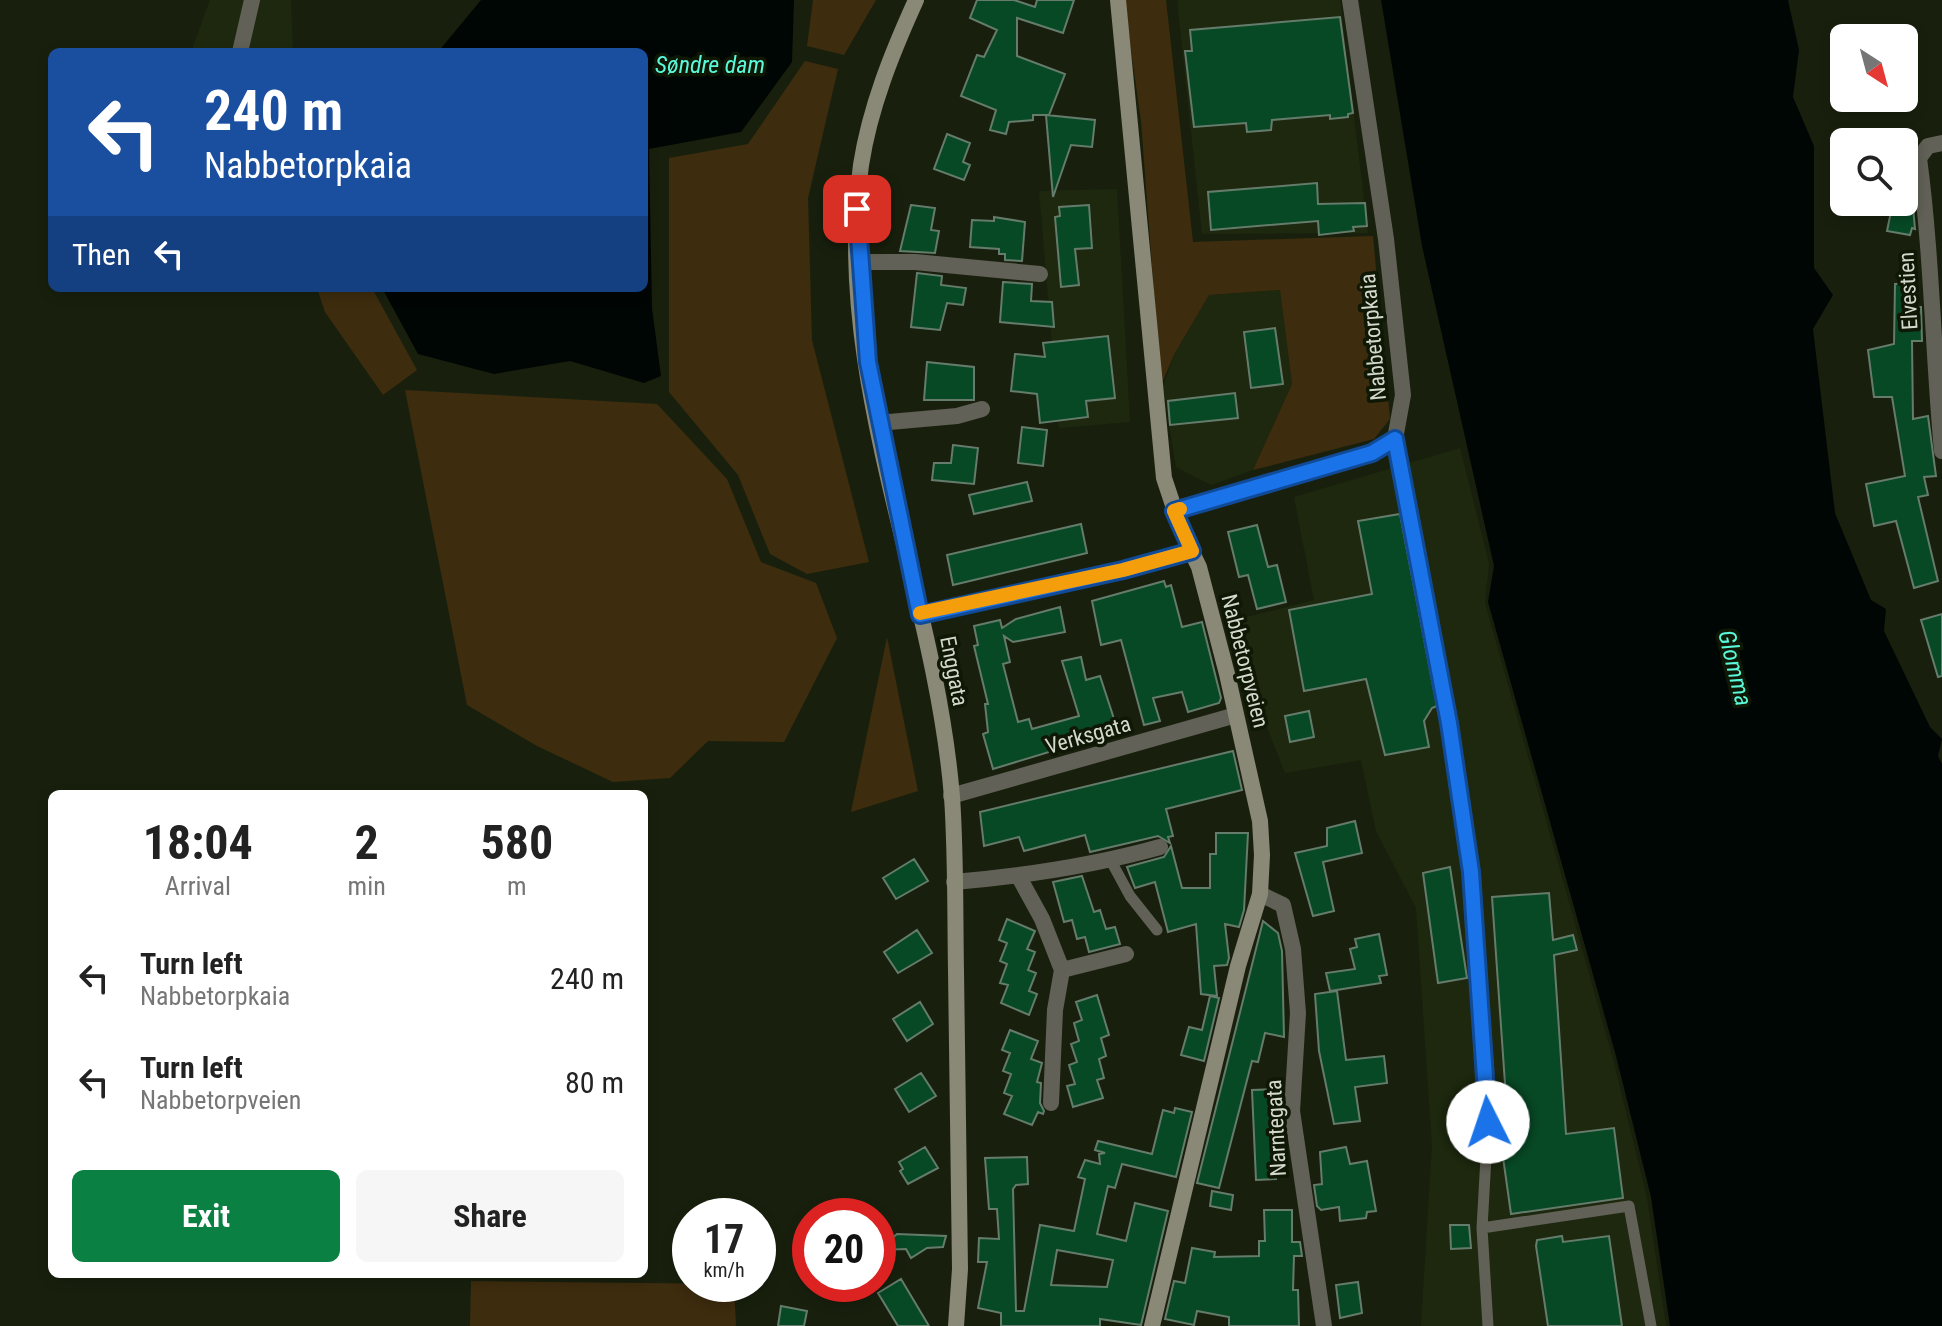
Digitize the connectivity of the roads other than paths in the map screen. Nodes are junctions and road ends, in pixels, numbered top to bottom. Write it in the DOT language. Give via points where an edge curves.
graph roads {
  1 [pos="252,0"];
  2 [pos="916,0"];
  3 [pos="1118,0"];
  4 [pos="1350,0"];
  5 [pos="241,48"];
  6 [pos="1942,143"];
  7 [pos="858,262"];
  8 [pos="1040,274"];
  9 [pos="982,409"];
  10 [pos="878,423"];
  11 [pos="1395,439"];
  12 [pos="1942,451"];
  13 [pos="1174,511"];
  14 [pos="1192,551"];
  15 [pos="920,615"];
  16 [pos="1236,715"];
  17 [pos="951,796"];
  18 [pos="1160,847"];
  19 [pos="1111,861"];
  20 [pos="1019,877"];
  21 [pos="954,882"];
  22 [pos="1260,894"];
  23 [pos="1157,930"];
  24 [pos="1126,954"];
  25 [pos="1062,970"];
  26 [pos="1051,1103"];
  27 [pos="1482,1228"];
  28 [pos="956,1326"];
  29 [pos="1152,1326"];
  30 [pos="1324,1326"];
  31 [pos="1488,1326"];
  32 [pos="1651,1326"];
  1 -- 5 [label="street"];
  2 -- 7 [label="main road, Enggata" via="870,123 857,209"];
  3 -- 13 [label="main road, Nabbetorpveien" via="1154,402"];
  4 -- 11 [label="street, Nabbetorpkaia" via="1403,395"];
  6 -- 12 [label="street, Elvestien" via="1928,146 1919,158"];
  7 -- 8 [label="street"];
  7 -- 10 [label="main road, Enggata"];
  9 -- 10 [label="street"];
  10 -- 15 [label="main road, Enggata"];
  11 -- 13 [label="street" via="1372,453"];
  11 -- 27 [label="lane" via="1449,723 1471,872 1488,1122"];
  13 -- 14 [label="main road, Nabbetorpveien"];
  14 -- 15 [label="street"];
  14 -- 16 [label="main road, Nabbetorpveien"];
  15 -- 17 [label="main road, Enggata"];
  16 -- 17 [label="street, Verksgata"];
  16 -- 22 [label="main road, Nabbetorpveien" via="1260,821"];
  17 -- 21 [label="main road, Enggata"];
  18 -- 19 [label="street"];
  19 -- 20 [label="street"];
  19 -- 23 [label="lane"];
  20 -- 21 [label="street"];
  20 -- 25 [label="street"];
  21 -- 28 [label="main road, Enggata" via="960,1269"];
  22 -- 29 [label="main road, Nabbetorpveien"];
  22 -- 30 [label="street, Narntegata" via="1283,905 1293,949 1298,1013 1292,1111"];
  24 -- 25 [label="street"];
  25 -- 26 [label="street"];
  27 -- 31 [label="lane"];
  27 -- 32 [label="lane" via="1629,1206"];
}
